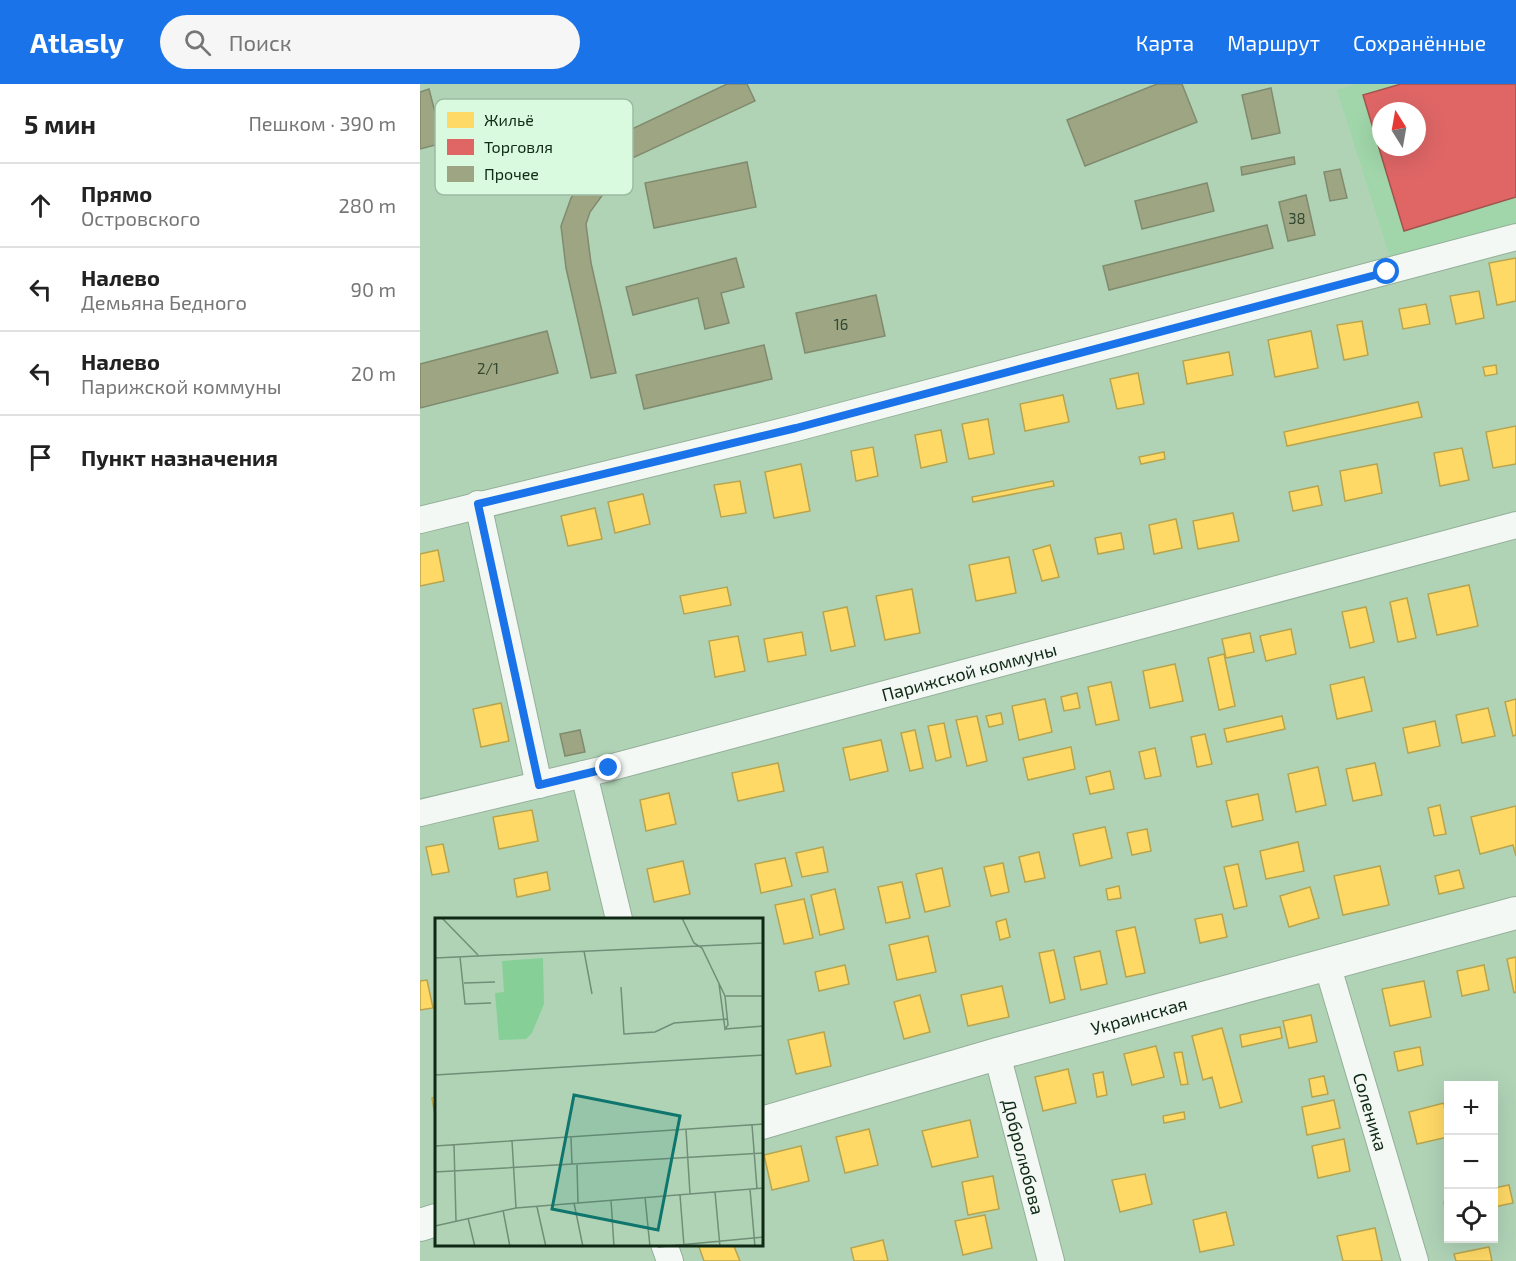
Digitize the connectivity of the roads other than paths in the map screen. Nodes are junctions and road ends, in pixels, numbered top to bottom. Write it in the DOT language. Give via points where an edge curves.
graph roads {
  1 [pos="1516,237"];
  2 [pos="478,504"];
  3 [pos="420,520"];
  4 [pos="1516,525"];
  5 [pos="584,774"];
  6 [pos="539,785"];
  7 [pos="420,813"];
  8 [pos="1516,913"];
  9 [pos="619,918"];
  10 [pos="1328,964"];
  11 [pos="997,1054"];
  12 [pos="764,1123"];
  13 [pos="435,1220"];
  14 [pos="420,1225"];
  15 [pos="664,1246"];
  16 [pos="670,1261"];
  17 [pos="1051,1261"];
  18 [pos="1415,1261"];
  1 -- 2 [label="street" via="796,428"];
  2 -- 3 [label="street"];
  2 -- 6 [label="street"];
  4 -- 5 [label="street, Парижской коммуны"];
  5 -- 6 [label="street, Парижской коммуны"];
  5 -- 9 [label="street"];
  6 -- 7 [label="street, Парижской коммуны"];
  8 -- 10 [label="street, Украинская"];
  10 -- 11 [label="street, Украинская"];
  10 -- 18 [label="street, Соленика"];
  11 -- 12 [label="street, Украинская"];
  11 -- 17 [label="street, Добролюбова"];
  13 -- 14 [label="street"];
  15 -- 16 [label="street"];
}
